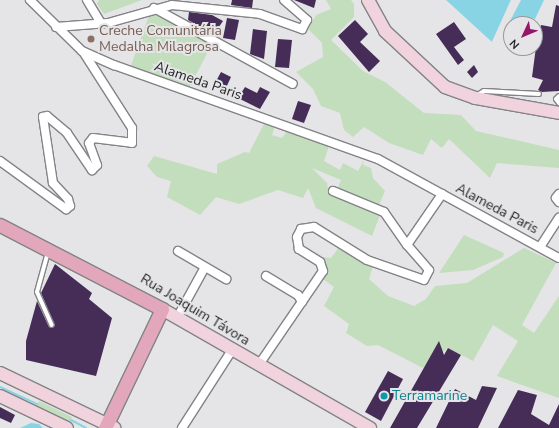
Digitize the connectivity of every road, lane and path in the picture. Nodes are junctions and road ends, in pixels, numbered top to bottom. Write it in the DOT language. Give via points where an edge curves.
graph roads {
  1 [pos="30,0"];
  2 [pos="87,0"];
  3 [pos="284,0"];
  4 [pos="368,0"];
  5 [pos="154,8"];
  6 [pos="101,23"];
  7 [pos="56,27"];
  8 [pos="82,51"];
  9 [pos="293,84"];
  10 [pos="539,94"];
  11 [pos="559,96"];
  12 [pos="475,98"];
  13 [pos="559,103"];
  14 [pos="559,113"];
  15 [pos="0,161"];
  16 [pos="333,191"];
  17 [pos="442,194"];
  18 [pos="559,194"];
  19 [pos="559,202"];
  20 [pos="559,218"];
  21 [pos="0,225"];
  22 [pos="407,245"];
  23 [pos="49,247"];
  24 [pos="540,247"];
  25 [pos="178,251"];
  26 [pos="559,258"];
  27 [pos="205,267"];
  28 [pos="266,276"];
  29 [pos="226,279"];
  30 [pos="302,302"];
  31 [pos="162,309"];
  32 [pos="177,318"];
  33 [pos="52,325"];
  34 [pos="232,350"];
  35 [pos="258,366"];
  36 [pos="0,373"];
  37 [pos="0,396"];
  38 [pos="109,427"];
  39 [pos="67,428"];
  40 [pos="182,428"];
  41 [pos="370,428"];
  1 -- 7 [label="street, Alameda Paris"];
  2 -- 6 [label="street"];
  3 -- 5 [label="street" via="307,20 302,29 260,14 217,7"];
  4 -- 12 [label="main road" via="385,31 431,77 444,87"];
  5 -- 6 [label="street"];
  5 -- 9 [label="street"];
  6 -- 7 [label="street"];
  7 -- 8 [label="street, Alameda Paris"];
  8 -- 15 [label="street" via="118,102 132,128 133,141 124,145 93,138 89,143 97,165 92,170 67,133 47,116 43,118 53,183 68,199 70,206 66,210"];
  8 -- 17 [label="street, Alameda Paris" via="153,80 378,159"];
  10 -- 12 [label="lane" via="484,91"];
  11 -- 13 [label="lane"];
  12 -- 14 [label="main road"];
  16 -- 22 [label="street" via="384,212"];
  17 -- 22 [label="street"];
  17 -- 24 [label="street, Alameda Paris"];
  18 -- 19 [label="street" via="556,198"];
  20 -- 24 [label="street"];
  21 -- 23 [label="main road, Rua Joaquim Távora"];
  22 -- 30 [label="street" via="428,267 427,279 367,260 314,227 305,226 298,232 298,246 323,268"];
  23 -- 31 [label="main road, Rua Joaquim Távora"];
  23 -- 33 [label="lane" via="37,292"];
  24 -- 26 [label="street, Alameda Paris"];
  25 -- 27 [label="street"];
  27 -- 29 [label="street"];
  27 -- 32 [label="street"];
  28 -- 30 [label="street" via="298,295"];
  30 -- 35 [label="street"];
  31 -- 32 [label="main road, Rua Joaquim Távora"];
  31 -- 38 [label="main road"];
  32 -- 34 [label="main road, Rua Joaquim Távora"];
  34 -- 35 [label="main road, Rua Joaquim Távora"];
  34 -- 40 [label="street"];
  35 -- 41 [label="main road, Rua Joaquim Távora"];
  36 -- 38 [label="main road"];
  37 -- 39 [label="main road"];
}
